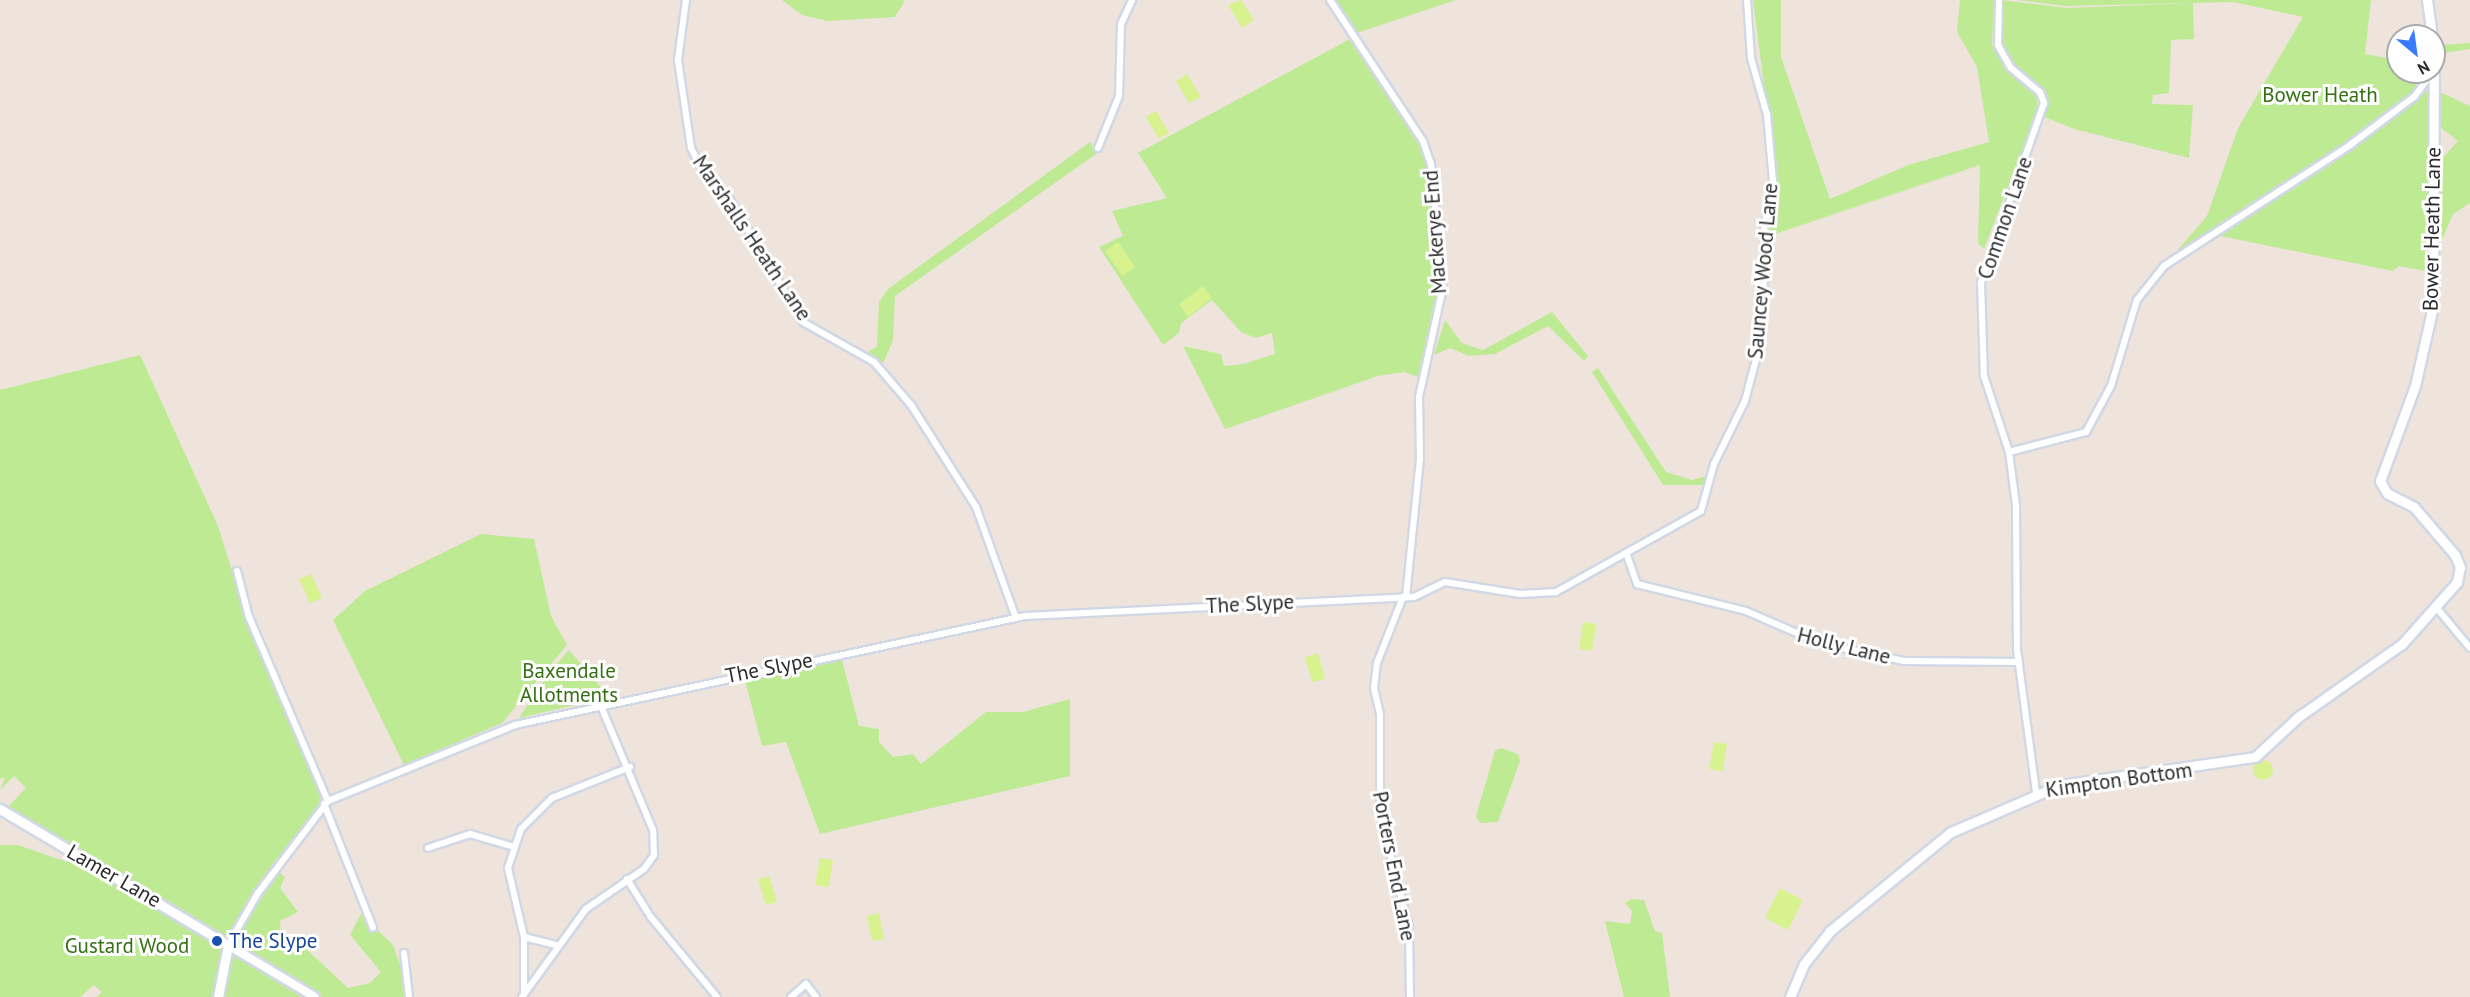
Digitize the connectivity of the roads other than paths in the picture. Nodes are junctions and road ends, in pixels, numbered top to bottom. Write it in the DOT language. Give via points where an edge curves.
graph roads {
  1 [pos="686,0"];
  2 [pos="1132,0"];
  3 [pos="1330,0"];
  4 [pos="1748,0"];
  5 [pos="1999,0"];
  6 [pos="2427,0"];
  7 [pos="2430,24"];
  8 [pos="2431,84"];
  9 [pos="2430,87"];
  10 [pos="1098,148"];
  11 [pos="2009,452"];
  12 [pos="1627,555"];
  13 [pos="237,571"];
  14 [pos="1417,596"];
  15 [pos="1405,597"];
  16 [pos="1403,607"];
  17 [pos="2436,607"];
  18 [pos="1016,618"];
  19 [pos="2470,648"];
  20 [pos="2019,662"];
  21 [pos="600,704"];
  22 [pos="630,767"];
  23 [pos="2036,792"];
  24 [pos="326,802"];
  25 [pos="0,808"];
  26 [pos="511,846"];
  27 [pos="428,849"];
  28 [pos="627,879"];
  29 [pos="373,928"];
  30 [pos="524,937"];
  31 [pos="228,945"];
  32 [pos="555,945"];
  33 [pos="404,952"];
  34 [pos="523,995"];
  35 [pos="218,997"];
  36 [pos="315,997"];
  37 [pos="410,997"];
  38 [pos="717,997"];
  39 [pos="791,997"];
  40 [pos="816,997"];
  41 [pos="1410,997"];
  42 [pos="1790,997"];
  1 -- 18 [label="street, Marshalls Heath Lane" via="678,60 696,158 730,201 803,321 874,362 911,405 976,507"];
  2 -- 10 [label="street" via="1121,24 1119,96"];
  3 -- 15 [label="street, Mackerye End" via="1423,141 1431,164 1443,287 1419,397 1420,459"];
  4 -- 12 [label="street, Sauncey Wood Lane" via="1751,58 1767,115 1773,181 1764,230 1763,333 1755,372 1714,464 1705,507"];
  5 -- 11 [label="street, Common Lane" via="1998,45 2011,68 2040,92 2044,103 1981,283 1984,376"];
  6 -- 7 [label="main road"];
  8 -- 9 [label="main road, Bower Heath Lane"];
  9 -- 11 [label="street" via="2296,184 2164,266 2138,300 2110,386 2086,432"];
  9 -- 17 [label="main road, Bower Heath Lane" via="2433,306 2415,386 2380,481 2387,493 2414,507 2458,561 2457,582"];
  11 -- 20 [label="street" via="2016,505"];
  12 -- 14 [label="street, Sauncey Wood Lane" via="1556,592 1520,594 1445,582"];
  12 -- 20 [label="street, Holly Lane" via="1637,584 1746,611 1822,644 1904,661"];
  13 -- 24 [label="street" via="249,617"];
  14 -- 15 [label="street, Sauncey Wood Lane"];
  14 -- 16 [label="street, Sauncey Wood Lane"];
  15 -- 16 [label="street, Porters End Lane"];
  15 -- 18 [label="street, The Slype"];
  16 -- 41 [label="street, Porters End Lane" via="1377,663 1374,687 1380,714 1378,798 1409,927"];
  17 -- 19 [label="street"];
  17 -- 23 [label="main road, Kimpton Bottom" via="2402,644 2298,717 2255,757"];
  18 -- 21 [label="street, The Slype"];
  20 -- 23 [label="street"];
  21 -- 22 [label="street"];
  21 -- 24 [label="street, The Slype" via="515,725"];
  22 -- 26 [label="street" via="552,798 533,814"];
  22 -- 28 [label="street" via="655,848 650,862"];
  23 -- 42 [label="main road, Kimpton Bottom" via="1951,832 1830,931 1804,964"];
  24 -- 29 [label="street"];
  24 -- 31 [label="street" via="258,892"];
  25 -- 31 [label="main road, Lamer Lane"];
  26 -- 27 [label="street" via="470,834"];
  26 -- 30 [label="street" via="508,868"];
  28 -- 32 [label="street" via="597,899"];
  28 -- 38 [label="street" via="649,914"];
  30 -- 32 [label="street"];
  30 -- 34 [label="street"];
  31 -- 35 [label="main road"];
  31 -- 36 [label="street"];
  32 -- 34 [label="street"];
  33 -- 37 [label="street"];
  39 -- 40 [label="street" via="806,984"];
}
